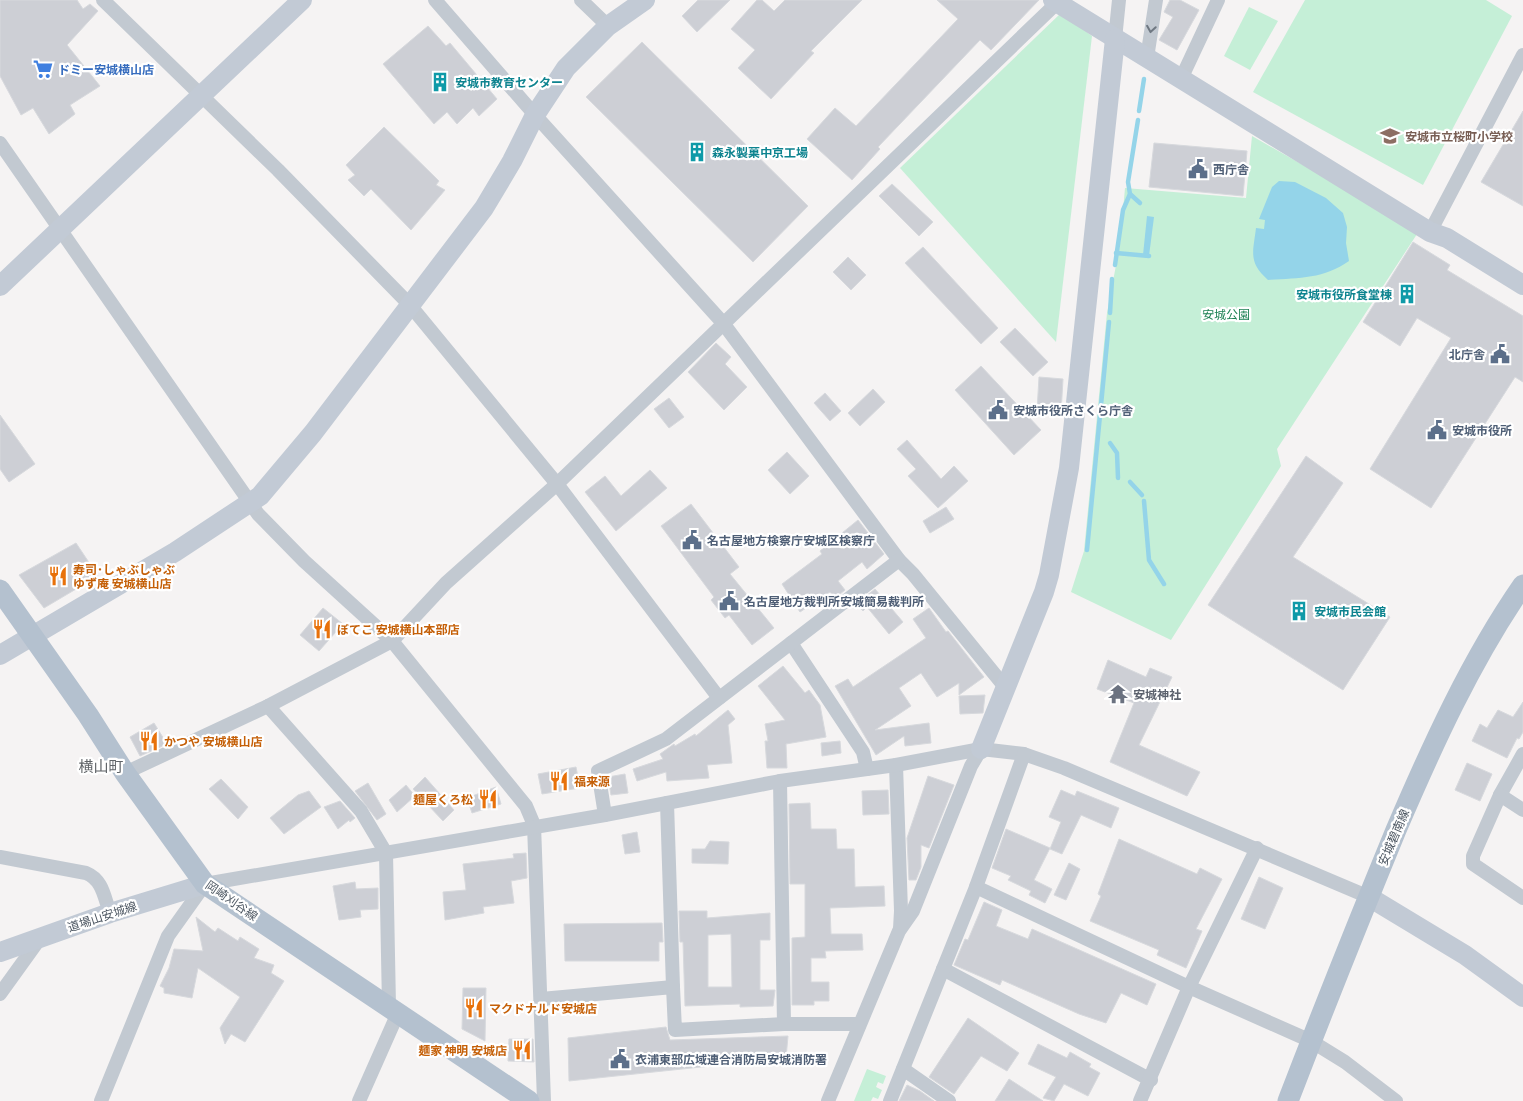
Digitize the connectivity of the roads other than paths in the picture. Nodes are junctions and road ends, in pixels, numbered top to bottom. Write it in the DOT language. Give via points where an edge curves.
graph roads {
  1 [pos="103,0"];
  2 [pos="302,0"];
  3 [pos="435,0"];
  4 [pos="581,0"];
  5 [pos="645,0"];
  6 [pos="1119,0"];
  7 [pos="1156,0"];
  8 [pos="1218,0"];
  9 [pos="1057,1"];
  10 [pos="608,26"];
  11 [pos="1115,39"];
  12 [pos="1523,55"];
  13 [pos="1147,58"];
  14 [pos="1180,79"];
  15 [pos="200,95"];
  16 [pos="535,116"];
  17 [pos="0,143"];
  18 [pos="62,229"];
  19 [pos="1430,232"];
  20 [pos="1523,285"];
  21 [pos="0,286"];
  22 [pos="410,304"];
  23 [pos="723,323"];
  24 [pos="557,484"];
  25 [pos="250,503"];
  26 [pos="898,560"];
  27 [pos="0,590"];
  28 [pos="1519,598"];
  29 [pos="32,636"];
  30 [pos="392,641"];
  31 [pos="791,643"];
  32 [pos="0,655"];
  33 [pos="1005,687"];
  34 [pos="720,698"];
  35 [pos="268,706"];
  36 [pos="981,749"];
  37 [pos="1024,754"];
  38 [pos="1523,754"];
  39 [pos="896,765"];
  40 [pos="867,769"];
  41 [pos="125,773"];
  42 [pos="780,781"];
  43 [pos="1500,795"];
  44 [pos="667,803"];
  45 [pos="1523,810"];
  46 [pos="604,815"];
  47 [pos="534,825"];
  48 [pos="1257,848"];
  49 [pos="386,852"];
  50 [pos="0,857"];
  51 [pos="205,884"];
  52 [pos="976,886"];
  53 [pos="1369,897"];
  54 [pos="1523,898"];
  55 [pos="110,913"];
  56 [pos="899,931"];
  57 [pos="41,936"];
  58 [pos="0,952"];
  59 [pos="943,969"];
  60 [pos="673,987"];
  61 [pos="1189,987"];
  62 [pos="0,994"];
  63 [pos="1523,997"];
  64 [pos="541,999"];
  65 [pos="394,1010"];
  66 [pos="784,1024"];
  67 [pos="859,1024"];
  68 [pos="1311,1041"];
  69 [pos="903,1068"];
  70 [pos="1151,1080"];
  71 [pos="101,1101"];
  72 [pos="359,1101"];
  73 [pos="529,1101"];
  74 [pos="544,1101"];
  75 [pos="828,1101"];
  76 [pos="890,1101"];
  77 [pos="949,1101"];
  78 [pos="1140,1101"];
  79 [pos="1288,1101"];
  80 [pos="1396,1101"];
  1 -- 15 [label="street"];
  2 -- 15 [label="street"];
  3 -- 16 [label="street"];
  4 -- 10 [label="street"];
  5 -- 10 [label="street"];
  6 -- 11 [label="street"];
  7 -- 13 [label="street, one-way"];
  8 -- 14 [label="street"];
  9 -- 11 [label="street"];
  9 -- 23 [label="street"];
  10 -- 16 [label="street" via="566,68"];
  11 -- 13 [label="street"];
  11 -- 33 [label="street" via="1069,468 1044,592"];
  12 -- 19 [label="street"];
  13 -- 14 [label="street"];
  14 -- 19 [label="street"];
  15 -- 18 [label="street"];
  15 -- 22 [label="street"];
  16 -- 22 [label="street" via="484,208"];
  16 -- 23 [label="street"];
  17 -- 18 [label="street"];
  18 -- 21 [label="street"];
  18 -- 25 [label="street"];
  19 -- 20 [label="street" via="1448,238"];
  22 -- 24 [label="street"];
  22 -- 25 [label="street" via="287,467"];
  23 -- 24 [label="street"];
  23 -- 26 [label="street"];
  24 -- 30 [label="street" via="446,583"];
  24 -- 34 [label="street"];
  25 -- 29 [label="street" via="175,552"];
  25 -- 30 [label="street" via="304,560"];
  26 -- 31 [label="street"];
  26 -- 33 [label="street"];
  27 -- 29 [label="main road, 岡崎刈谷線"];
  28 -- 53 [label="main road, 安城碧南線" via="1440,731"];
  29 -- 32 [label="street"];
  29 -- 41 [label="main road, 岡崎刈谷線"];
  30 -- 35 [label="street"];
  30 -- 47 [label="street" via="526,806"];
  31 -- 34 [label="street"];
  31 -- 40 [label="street" via="863,752"];
  33 -- 36 [label="street"];
  34 -- 46 [label="street" via="666,739 598,771"];
  35 -- 41 [label="street"];
  35 -- 49 [label="street" via="360,811"];
  36 -- 37 [label="street"];
  36 -- 39 [label="street"];
  36 -- 56 [label="street" via="971,766 912,911"];
  37 -- 48 [label="street"];
  37 -- 52 [label="street"];
  38 -- 43 [label="street"];
  39 -- 40 [label="street"];
  39 -- 56 [label="street"];
  40 -- 42 [label="street"];
  41 -- 51 [label="main road, 岡崎刈谷線"];
  42 -- 44 [label="street"];
  42 -- 66 [label="street"];
  43 -- 45 [label="street"];
  43 -- 54 [label="street" via="1473,856 1473,864"];
  44 -- 46 [label="street"];
  44 -- 60 [label="street"];
  46 -- 47 [label="street"];
  47 -- 49 [label="street"];
  47 -- 64 [label="street"];
  48 -- 53 [label="street"];
  48 -- 61 [label="street"];
  49 -- 51 [label="street"];
  49 -- 65 [label="street"];
  50 -- 55 [label="street" via="95,877"];
  51 -- 55 [label="street, 道場山安城線"];
  51 -- 65 [label="main road, 岡崎刈谷線"];
  51 -- 71 [label="street" via="168,936"];
  52 -- 59 [label="street"];
  52 -- 61 [label="street"];
  53 -- 63 [label="street" via="1465,955"];
  53 -- 68 [label="main road, 安城碧南線"];
  55 -- 57 [label="street, 道場山安城線"];
  56 -- 67 [label="street"];
  57 -- 58 [label="street, 道場山安城線"];
  57 -- 62 [label="street"];
  59 -- 69 [label="street"];
  59 -- 70 [label="street"];
  60 -- 64 [label="street"];
  60 -- 66 [label="street" via="675,1030"];
  61 -- 68 [label="street"];
  61 -- 70 [label="street"];
  64 -- 74 [label="street"];
  65 -- 72 [label="street"];
  65 -- 73 [label="main road, 岡崎刈谷線"];
  66 -- 67 [label="street"];
  67 -- 75 [label="street"];
  68 -- 79 [label="main road, 安城碧南線"];
  68 -- 80 [label="street"];
  69 -- 76 [label="street"];
  69 -- 77 [label="street"];
  70 -- 78 [label="street"];
}
